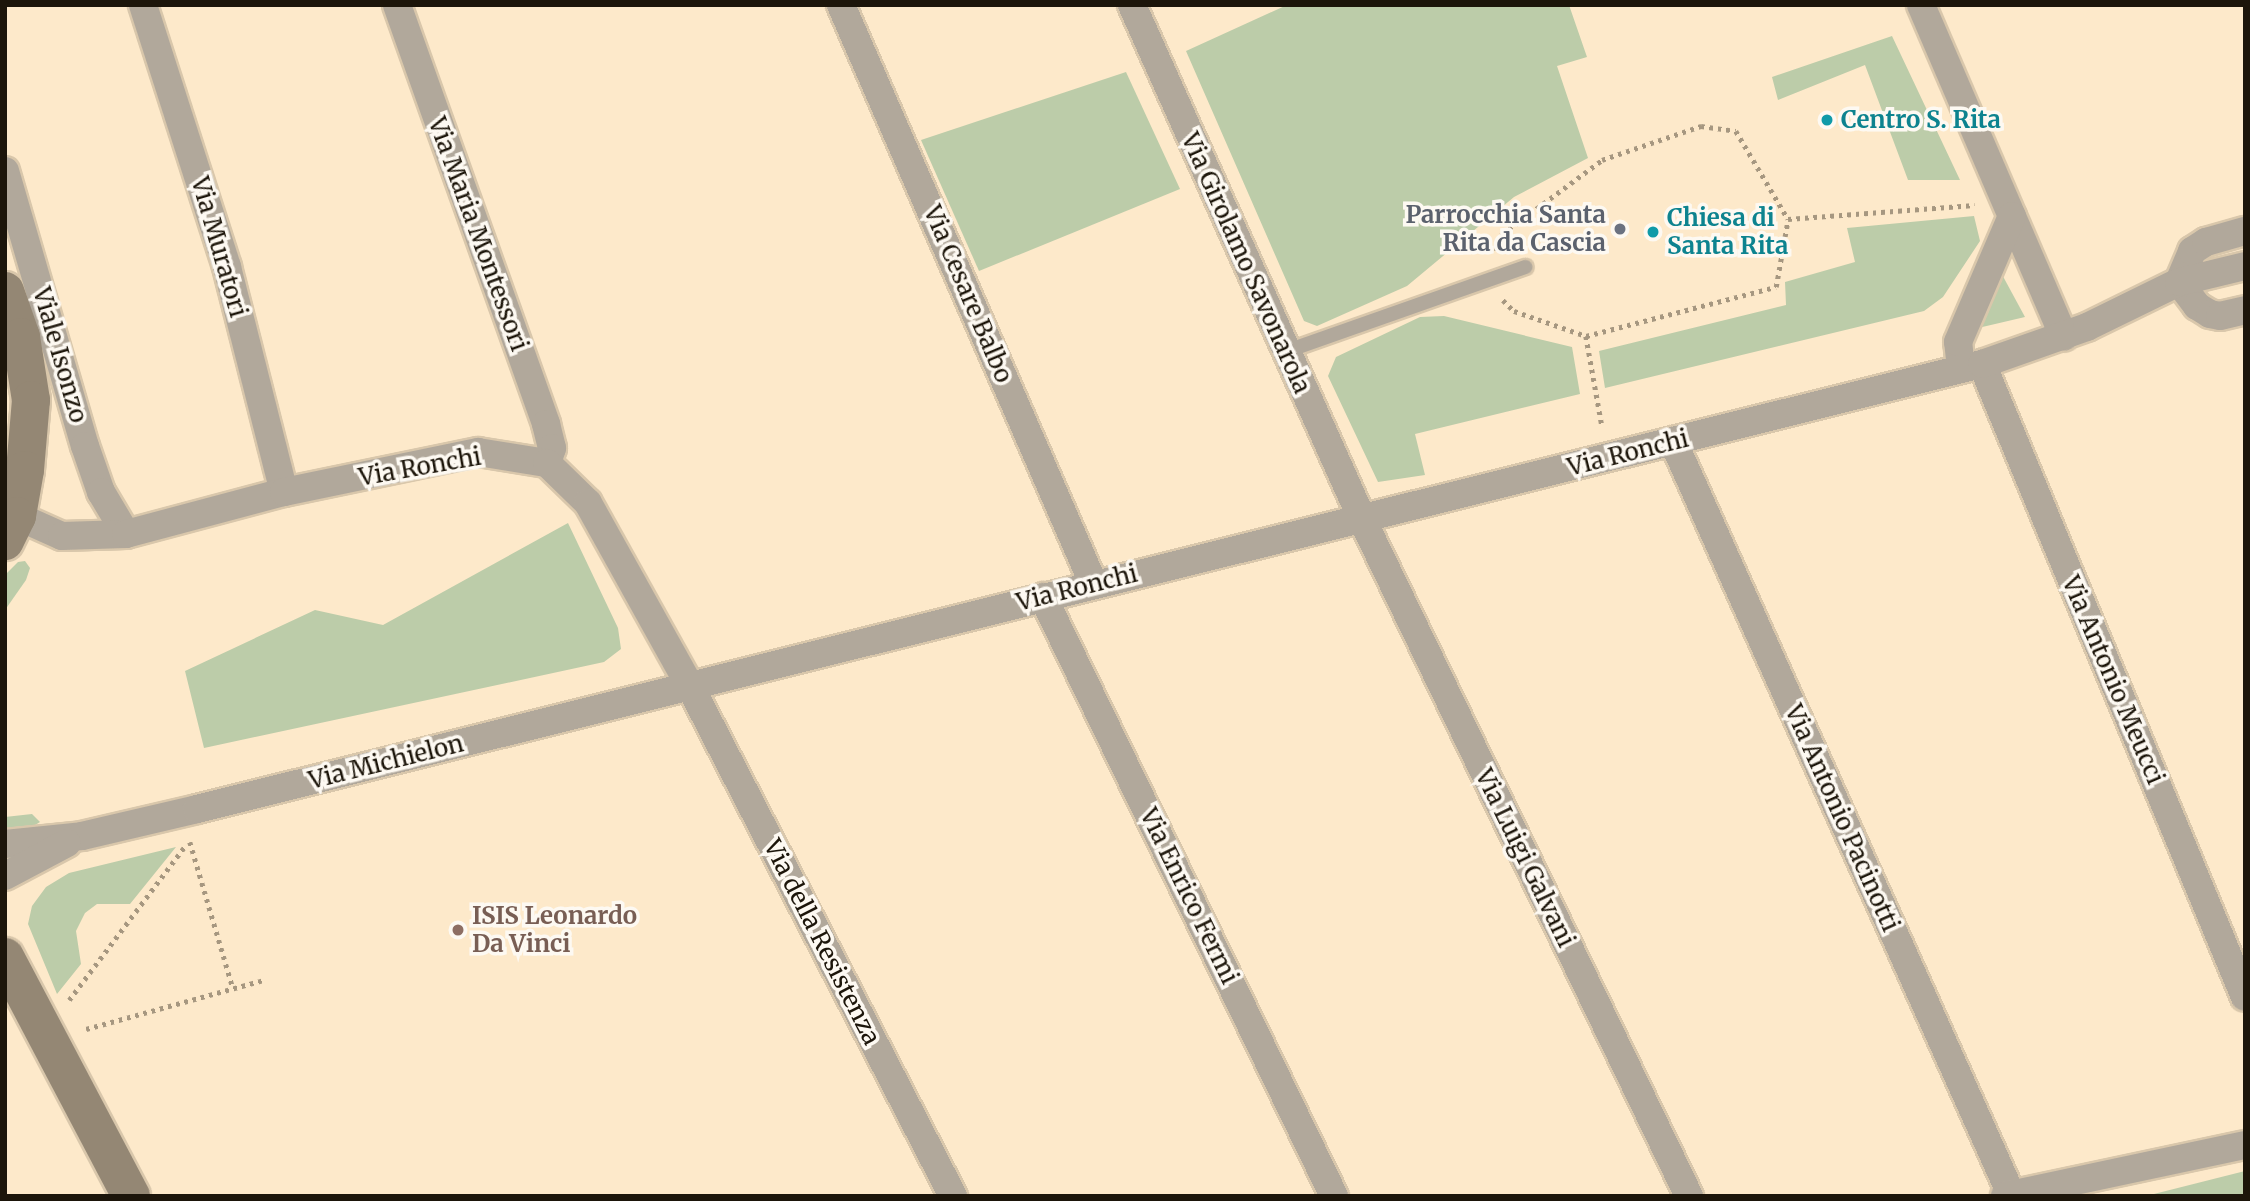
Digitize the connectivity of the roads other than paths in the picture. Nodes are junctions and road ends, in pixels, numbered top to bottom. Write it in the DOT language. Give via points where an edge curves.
graph roads {
  1 [pos="143,5"];
  2 [pos="397,5"];
  3 [pos="841,5"];
  4 [pos="1132,5"];
  5 [pos="1921,5"];
  6 [pos="5,171"];
  7 [pos="2009,209"];
  8 [pos="2245,231"];
  9 [pos="2245,266"];
  10 [pos="1526,267"];
  11 [pos="2179,282"];
  12 [pos="5,292"];
  13 [pos="2245,310"];
  14 [pos="2064,337"];
  15 [pos="1284,352"];
  16 [pos="1971,366"];
  17 [pos="1673,441"];
  18 [pos="547,463"];
  19 [pos="284,492"];
  20 [pos="1362,519"];
  21 [pos="11,529"];
  22 [pos="126,534"];
  23 [pos="1093,583"];
  24 [pos="1044,597"];
  25 [pos="691,688"];
  26 [pos="82,836"];
  27 [pos="5,844"];
  28 [pos="5,876"];
  29 [pos="8,957"];
  30 [pos="2245,997"];
  31 [pos="2245,1145"];
  32 [pos="2008,1195"];
  33 [pos="131,1196"];
  34 [pos="953,1196"];
  35 [pos="1334,1196"];
  36 [pos="1689,1196"];
  1 -- 19 [label="street, Via Muratori" via="227,267"];
  2 -- 18 [label="street, Via Maria Montessori" via="546,424 552,448"];
  3 -- 23 [label="street, Via Cesare Balbo"];
  4 -- 15 [label="street, Via Girolamo Savonarola"];
  5 -- 7 [label="street"];
  6 -- 22 [label="street, Viale Isonzo" via="85,446 101,492"];
  7 -- 14 [label="street"];
  7 -- 16 [label="street" via="1958,342"];
  8 -- 11 [label="street" via="2192,251"];
  9 -- 11 [label="street, Via Ronchi"];
  10 -- 15 [label="lane"];
  11 -- 13 [label="street" via="2210,314"];
  11 -- 14 [label="street, Via Ronchi"];
  12 -- 21 [label="street, Viale Isonzo" via="21,337 31,400"];
  14 -- 16 [label="street, Via Ronchi"];
  15 -- 20 [label="street, Via Girolamo Savonarola"];
  16 -- 17 [label="street, Via Ronchi"];
  16 -- 30 [label="street, Via Antonio Meucci"];
  17 -- 20 [label="street, Via Ronchi"];
  17 -- 32 [label="street, Via Antonio Pacinotti"];
  18 -- 19 [label="street, Via Ronchi" via="478,452"];
  18 -- 25 [label="street" via="589,503"];
  19 -- 22 [label="street, Via Ronchi"];
  20 -- 23 [label="street, Via Ronchi"];
  20 -- 36 [label="street, Via Luigi Galvani"];
  21 -- 22 [label="street, Via Ronchi" via="62,536"];
  23 -- 24 [label="street, Via Ronchi"];
  24 -- 25 [label="street, Via Ronchi"];
  24 -- 35 [label="street, Via Enrico Fermi"];
  25 -- 26 [label="street, Via Michielon"];
  25 -- 34 [label="street, Via della Resistenza"];
  26 -- 27 [label="street, Via Michielon"];
  26 -- 28 [label="street, Via Michielon"];
  29 -- 33 [label="street"];
  31 -- 32 [label="street"];
}
